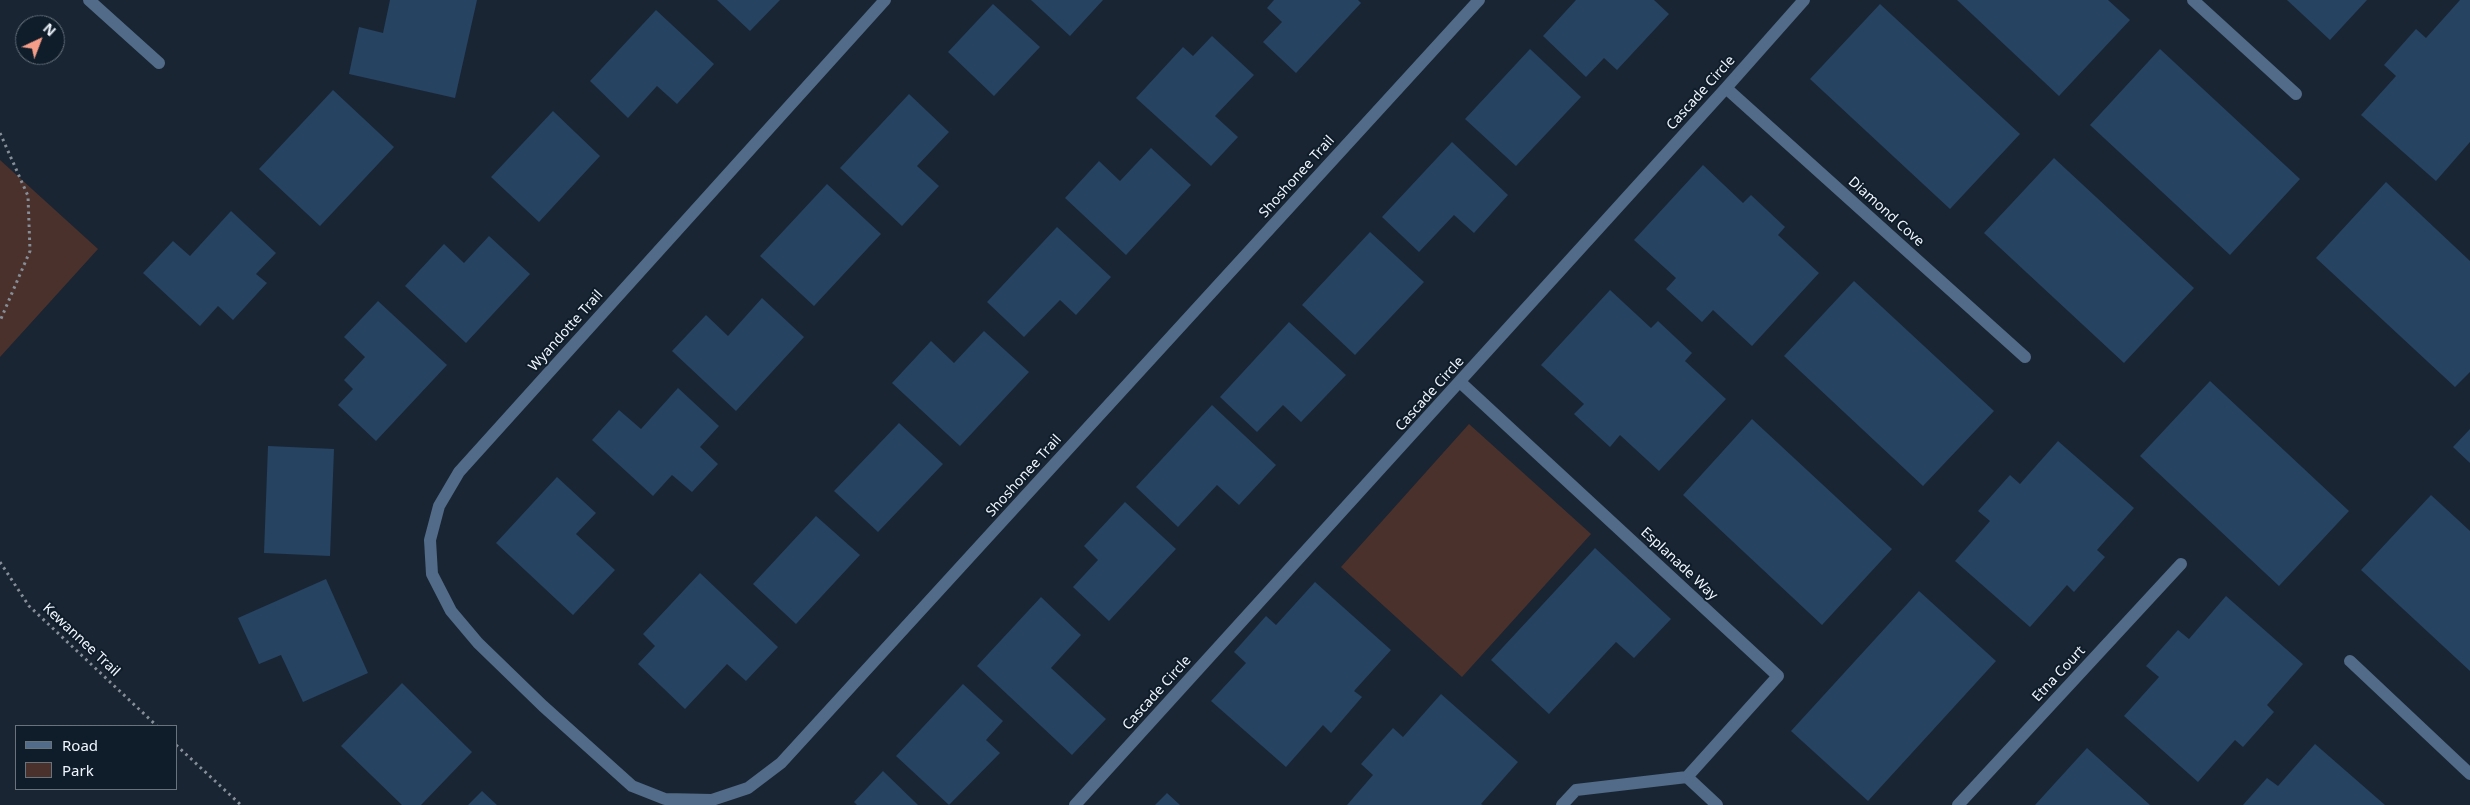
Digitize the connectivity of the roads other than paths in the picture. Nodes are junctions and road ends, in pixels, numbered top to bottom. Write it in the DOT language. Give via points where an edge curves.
graph roads {
  1 [pos="89,0"];
  2 [pos="885,0"];
  3 [pos="1479,0"];
  4 [pos="1804,0"];
  5 [pos="2193,0"];
  6 [pos="159,63"];
  7 [pos="1726,88"];
  8 [pos="2296,94"];
  9 [pos="2025,357"];
  10 [pos="1460,382"];
  11 [pos="2181,564"];
  12 [pos="2350,660"];
  13 [pos="543,706"];
  14 [pos="2470,774"];
  15 [pos="1687,777"];
  16 [pos="1075,805"];
  17 [pos="1562,805"];
  18 [pos="1717,805"];
  19 [pos="1958,805"];
  1 -- 6 [label="street"];
  2 -- 13 [label="street, Wyandotte Trail" via="459,472 439,506 430,540 432,574 450,611"];
  3 -- 13 [label="street, Shoshonee Trail" via="782,763 748,788 712,800 665,799 632,786"];
  4 -- 7 [label="street, Cascade Circle"];
  5 -- 8 [label="street"];
  7 -- 9 [label="street, Diamond Cove"];
  7 -- 10 [label="street, Cascade Circle"];
  10 -- 15 [label="street, Esplanade Way" via="1778,676"];
  10 -- 16 [label="street, Cascade Circle"];
  11 -- 19 [label="street, Etna Court"];
  12 -- 14 [label="street"];
  15 -- 17 [label="street" via="1576,790"];
  15 -- 18 [label="street"];
}
